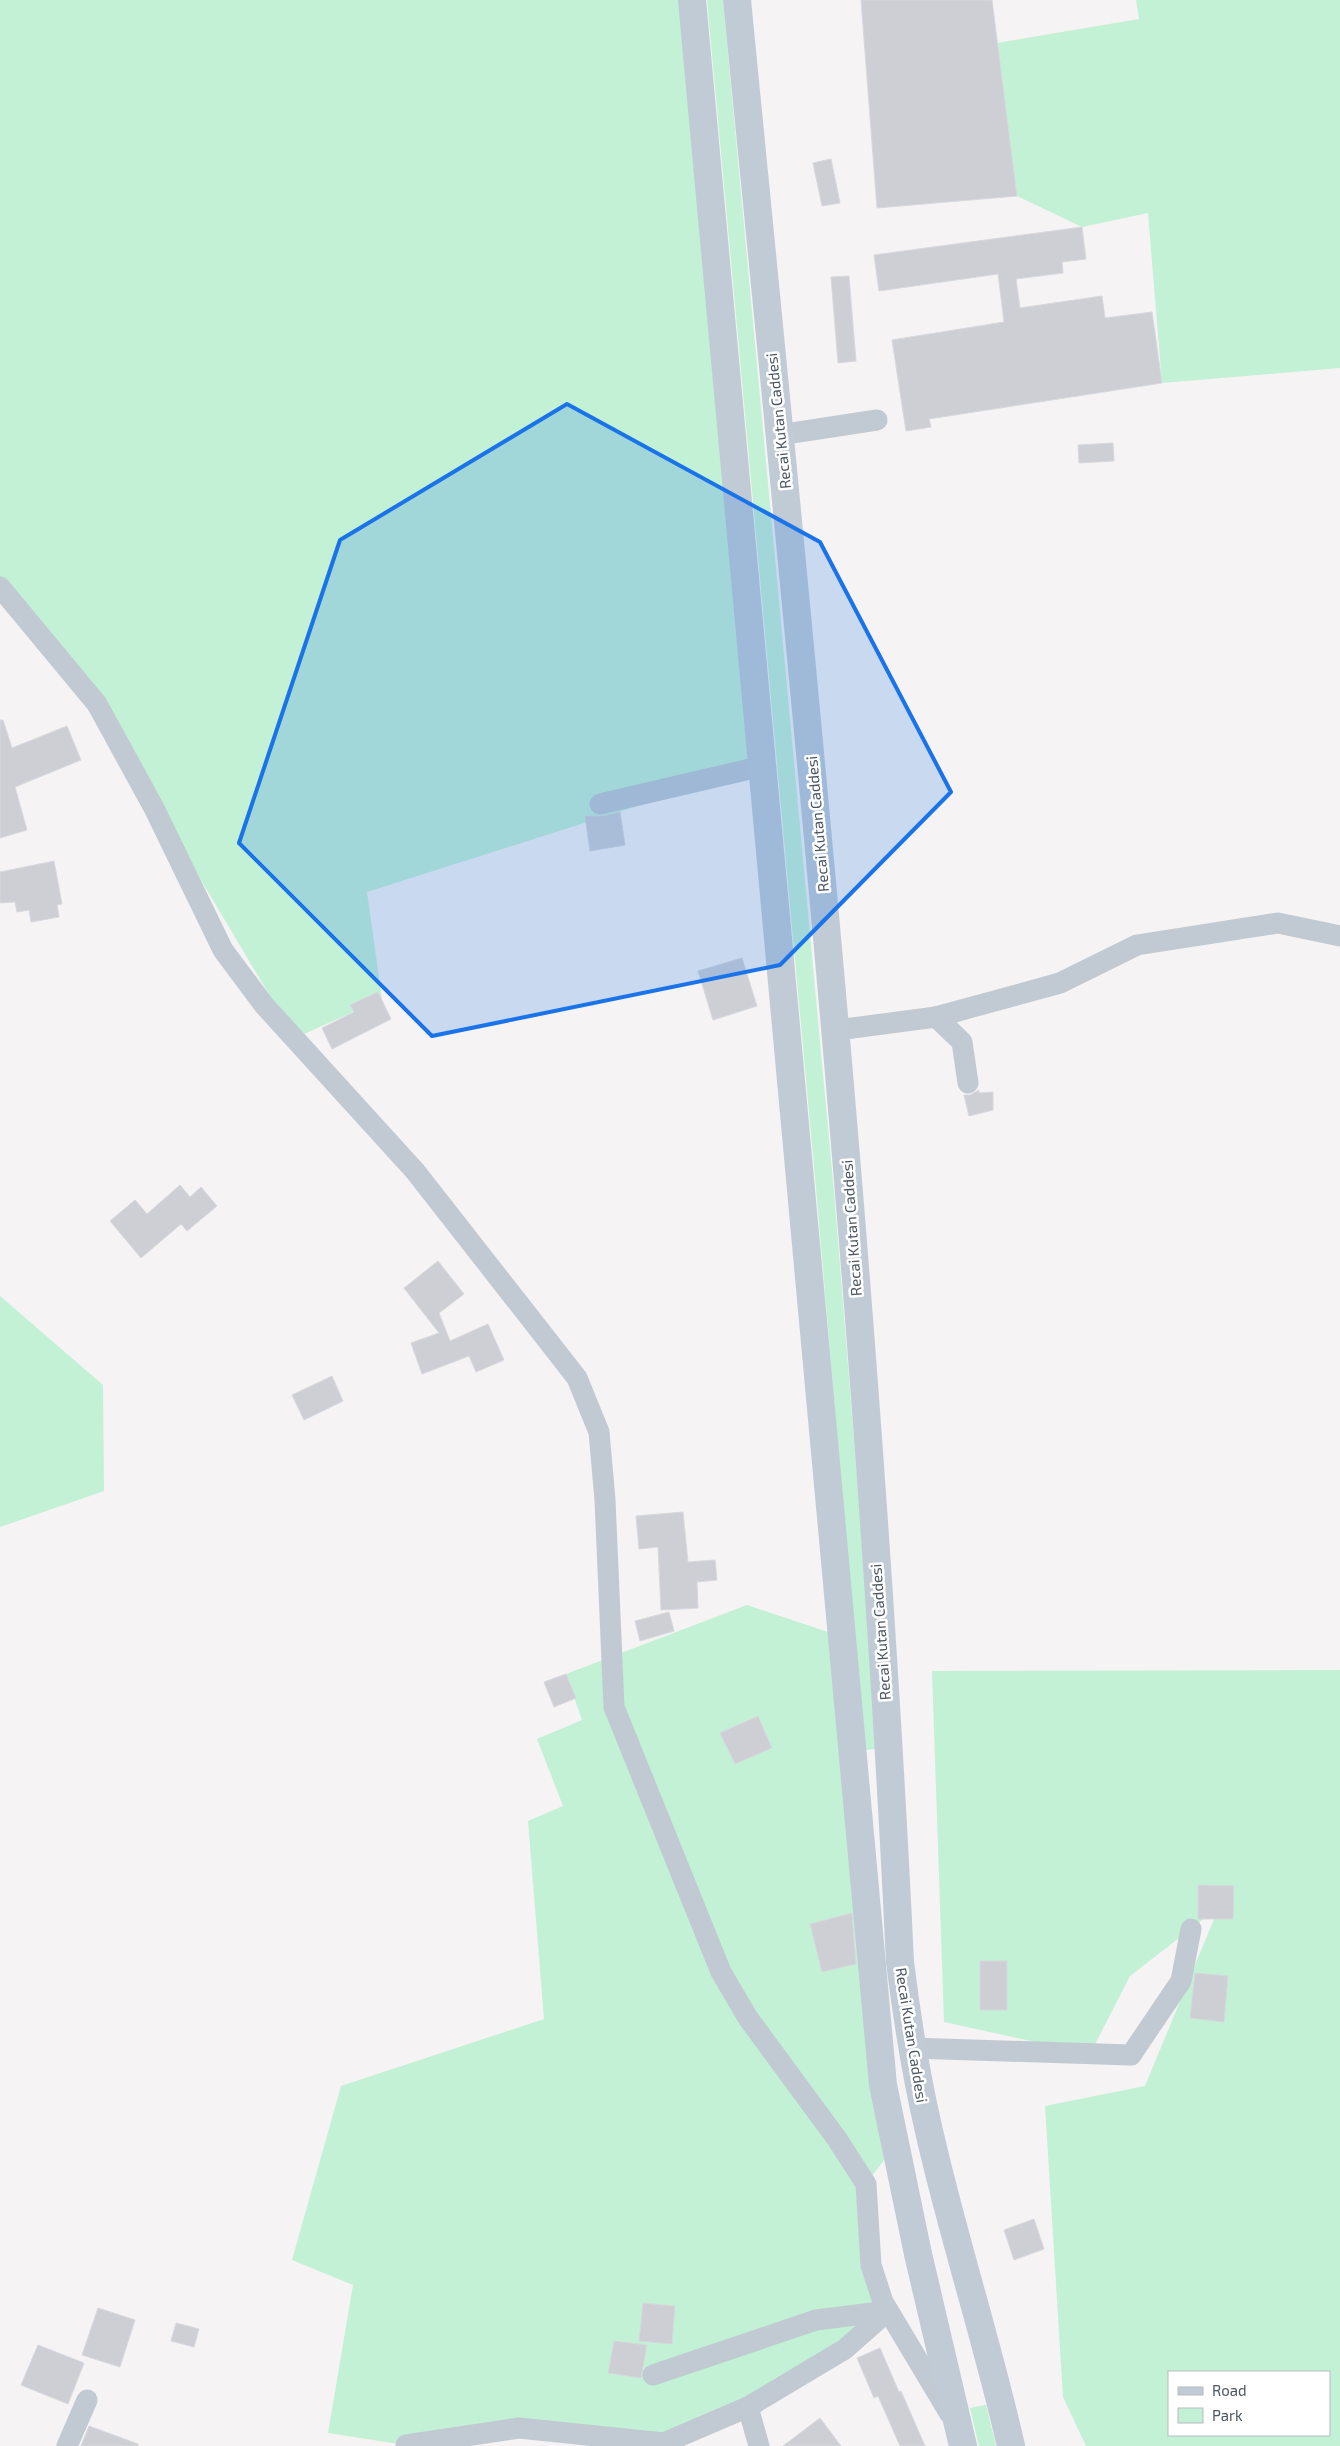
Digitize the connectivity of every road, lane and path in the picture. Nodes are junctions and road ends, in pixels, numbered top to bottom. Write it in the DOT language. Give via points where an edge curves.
graph roads {
  1 [pos="692,0"];
  2 [pos="737,0"];
  3 [pos="877,420"];
  4 [pos="779,435"];
  5 [pos="0,587"];
  6 [pos="763,766"];
  7 [pos="600,804"];
  8 [pos="1340,936"];
  9 [pos="936,1018"];
  10 [pos="836,1030"];
  11 [pos="968,1084"];
  12 [pos="1190,1929"];
  13 [pos="912,2048"];
  14 [pos="888,2311"];
  15 [pos="653,2375"];
  16 [pos="87,2400"];
  17 [pos="748,2407"];
  18 [pos="961,2436"];
  19 [pos="406,2445"];
  20 [pos="66,2446"];
  21 [pos="759,2446"];
  22 [pos="1011,2446"];
  1 -- 6 [label="main road, Recai Kutan Caddesi"];
  2 -- 4 [label="main road, Recai Kutan Caddesi"];
  3 -- 4 [label="street"];
  4 -- 10 [label="main road, Recai Kutan Caddesi"];
  5 -- 14 [label="street" via="97,704 154,808 223,950 264,1005 415,1171 577,1378 599,1432 614,1707 721,1972 748,2018 866,2184 871,2265"];
  6 -- 7 [label="street"];
  6 -- 18 [label="main road, Recai Kutan Caddesi" via="883,2085"];
  8 -- 9 [label="street" via="1278,923 1136,944 1060,983"];
  9 -- 10 [label="street"];
  9 -- 11 [label="street" via="962,1042"];
  10 -- 13 [label="main road, Recai Kutan Caddesi" via="869,1461 900,1962"];
  12 -- 13 [label="street" via="1181,1981 1132,2055"];
  13 -- 22 [label="main road, Recai Kutan Caddesi" via="940,2176"];
  14 -- 15 [label="street" via="816,2320"];
  14 -- 17 [label="street" via="845,2349"];
  14 -- 18 [label="street"];
  16 -- 20 [label="street"];
  17 -- 19 [label="street" via="664,2443 519,2428"];
  17 -- 21 [label="street"];
}
